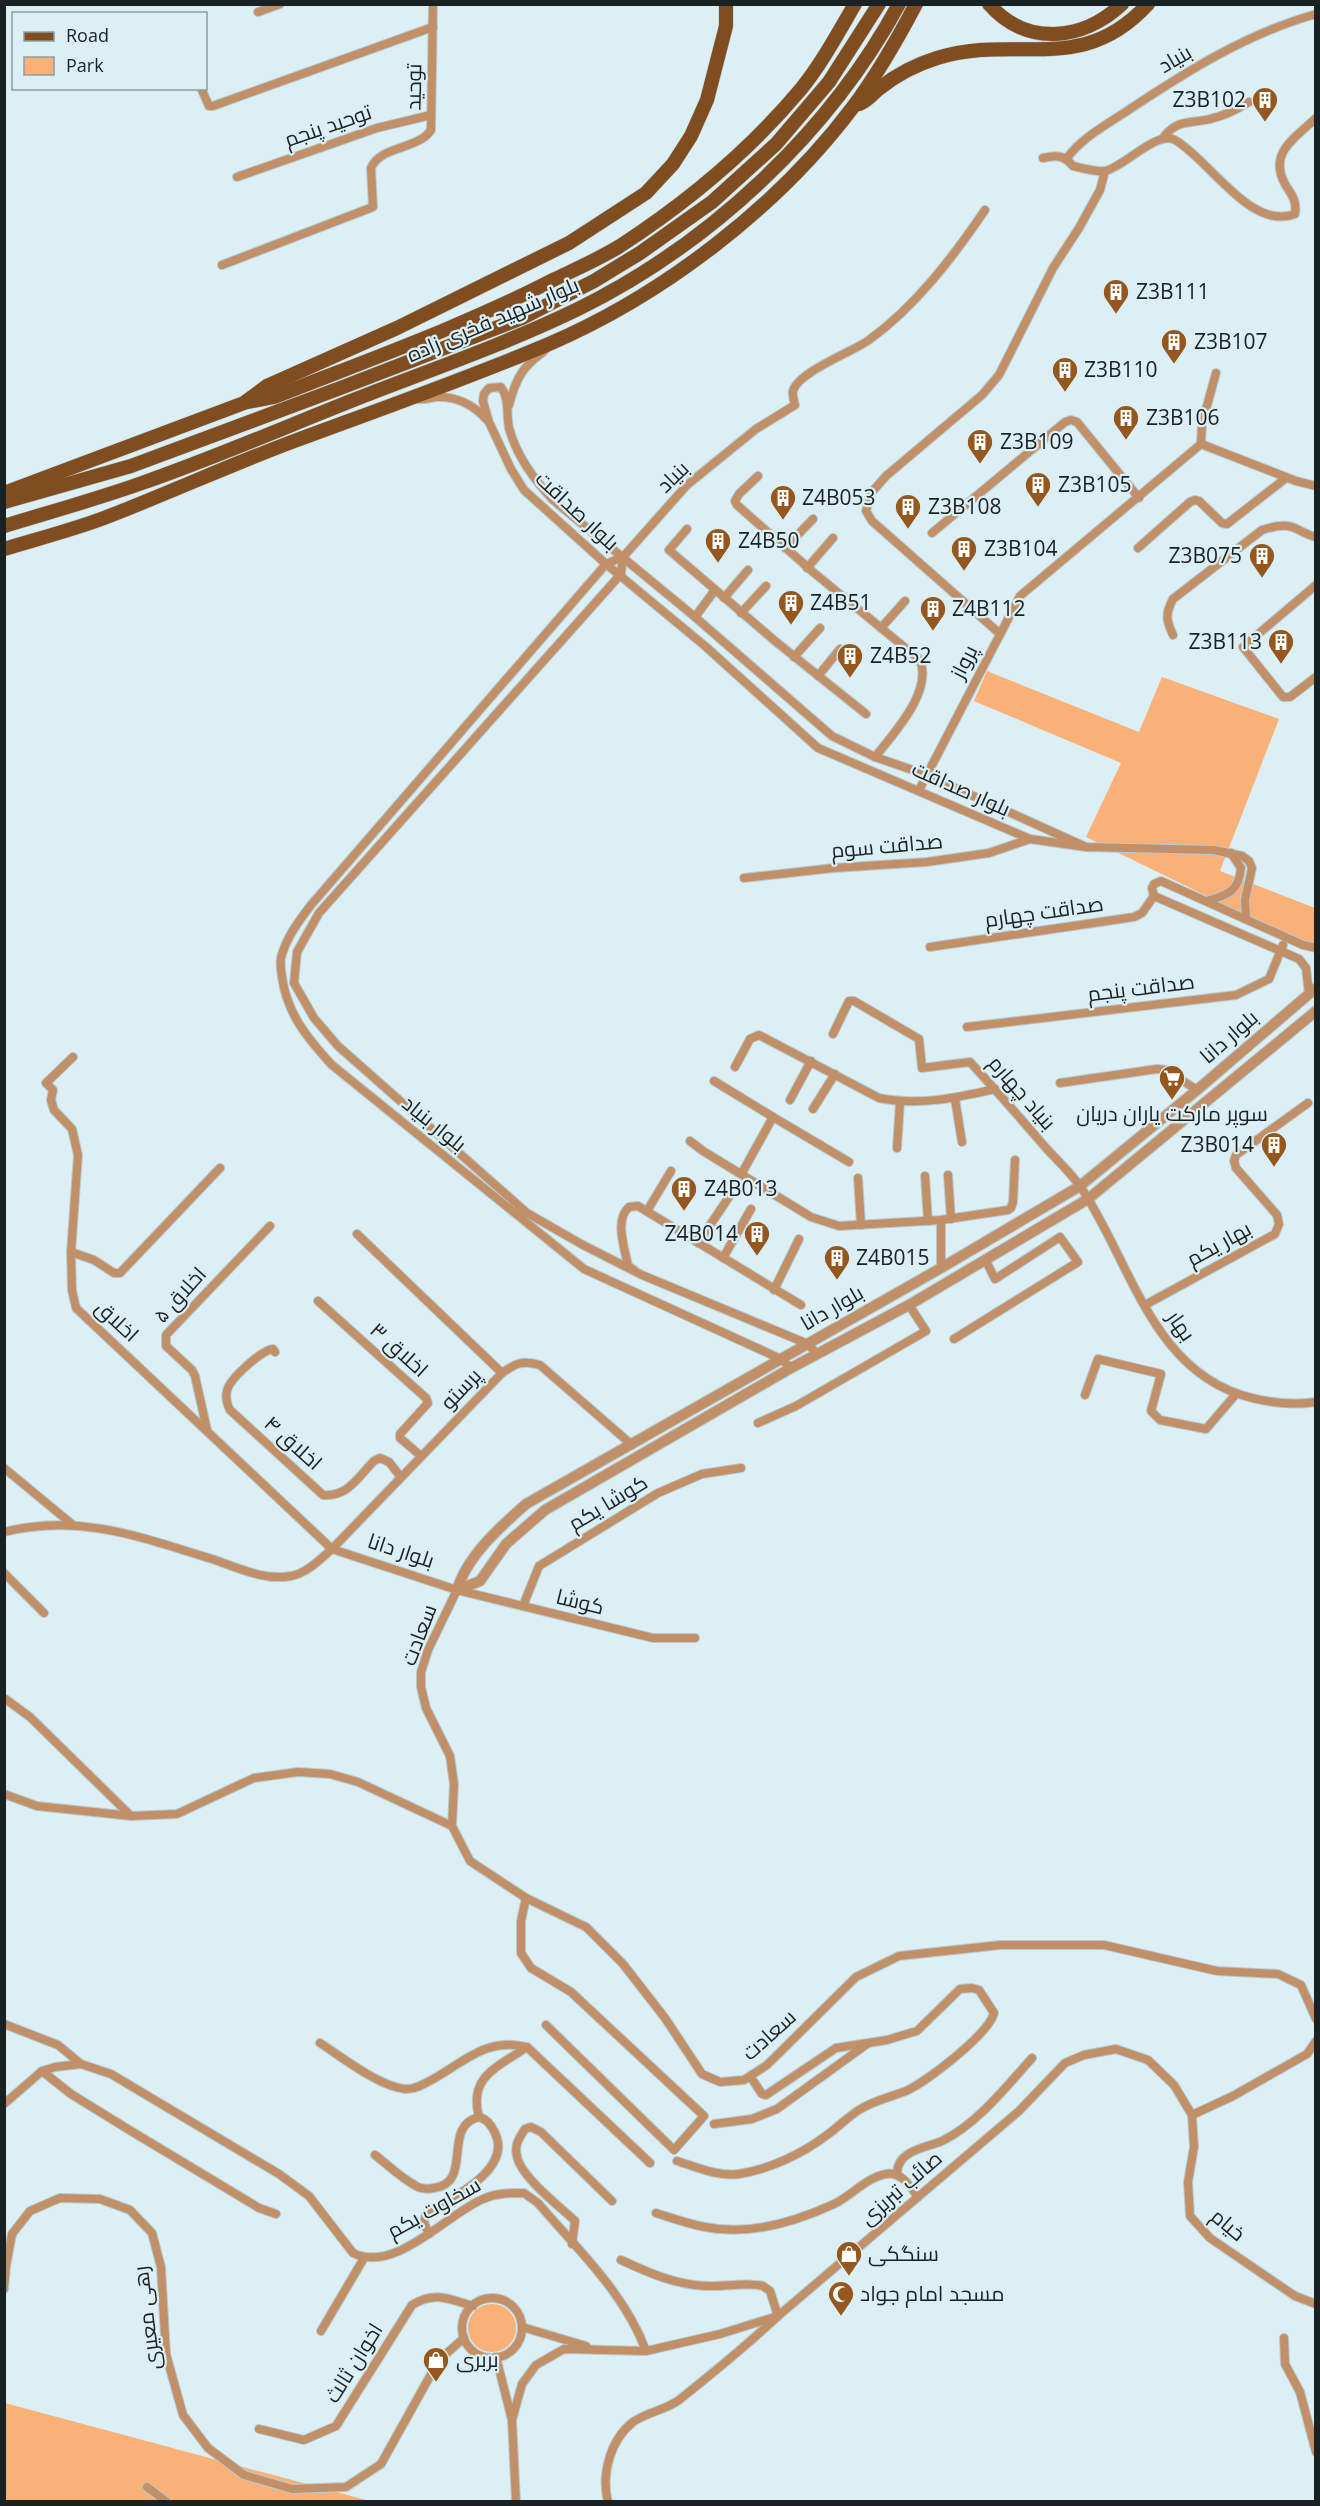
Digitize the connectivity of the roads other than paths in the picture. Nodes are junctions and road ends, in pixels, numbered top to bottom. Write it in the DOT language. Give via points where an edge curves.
graph roads {
  1 [pos="280,4"];
  2 [pos="433,4"];
  3 [pos="726,4"];
  4 [pos="855,4"];
  5 [pos="879,4"];
  6 [pos="899,4"];
  7 [pos="916,4"];
  8 [pos="989,4"];
  9 [pos="1122,4"];
  10 [pos="1148,4"];
  11 [pos="258,12"];
  12 [pos="1316,14"];
  13 [pos="433,27"];
  14 [pos="202,90"];
  15 [pos="1249,102"];
  16 [pos="854,106"];
  17 [pos="431,115"];
  18 [pos="1316,118"];
  19 [pos="1163,138"];
  20 [pos="1044,158"];
  21 [pos="1066,158"];
  22 [pos="1105,171"];
  23 [pos="237,177"];
  24 [pos="985,210"];
  25 [pos="222,264"];
  26 [pos="550,344"];
  27 [pos="1216,373"];
  28 [pos="410,398"];
  29 [pos="244,403"];
  30 [pos="508,408"];
  31 [pos="489,422"];
  32 [pos="1201,444"];
  33 [pos="758,476"];
  34 [pos="1286,478"];
  35 [pos="1316,486"];
  36 [pos="4,493"];
  37 [pos="1139,498"];
  38 [pos="4,502"];
  39 [pos="813,519"];
  40 [pos="4,526"];
  41 [pos="687,529"];
  42 [pos="932,533"];
  43 [pos="1316,537"];
  44 [pos="833,538"];
  45 [pos="785,548"];
  46 [pos="1138,548"];
  47 [pos="4,549"];
  48 [pos="623,557"];
  49 [pos="606,564"];
  50 [pos="807,567"];
  51 [pos="748,570"];
  52 [pos="621,574"];
  53 [pos="1316,585"];
  54 [pos="765,586"];
  55 [pos="715,590"];
  56 [pos="724,598"];
  57 [pos="905,601"];
  58 [pos="741,613"];
  59 [pos="695,617"];
  60 [pos="820,628"];
  61 [pos="881,628"];
  62 [pos="999,633"];
  63 [pos="1173,635"];
  64 [pos="840,649"];
  65 [pos="794,657"];
  66 [pos="818,675"];
  67 [pos="1316,677"];
  68 [pos="866,714"];
  69 [pos="875,757"];
  70 [pos="927,775"];
  71 [pos="919,790"];
  72 [pos="1030,839"];
  73 [pos="1086,847"];
  74 [pos="1231,852"];
  75 [pos="744,878"];
  76 [pos="1154,896"];
  77 [pos="1206,901"];
  78 [pos="1245,918"];
  79 [pos="1286,937"];
  80 [pos="930,947"];
  81 [pos="1316,948"];
  82 [pos="1282,950"];
  83 [pos="1312,991"];
  84 [pos="1315,1012"];
  85 [pos="967,1027"];
  86 [pos="833,1034"];
  87 [pos="73,1057"];
  88 [pos="811,1061"];
  89 [pos="735,1067"];
  90 [pos="835,1074"];
  91 [pos="714,1081"];
  92 [pos="1060,1083"];
  93 [pos="995,1089"];
  94 [pos="1197,1090"];
  95 [pos="956,1099"];
  96 [pos="790,1100"];
  97 [pos="900,1102"];
  98 [pos="1308,1103"];
  99 [pos="813,1109"];
  100 [pos="773,1117"];
  101 [pos="690,1141"];
  102 [pos="962,1142"];
  103 [pos="897,1148"];
  104 [pos="1014,1160"];
  105 [pos="849,1162"];
  106 [pos="220,1168"];
  107 [pos="671,1171"];
  108 [pos="742,1173"];
  109 [pos="948,1175"];
  110 [pos="925,1176"];
  111 [pos="858,1178"];
  112 [pos="1080,1186"];
  113 [pos="729,1197"];
  114 [pos="1088,1199"];
  115 [pos="751,1209"];
  116 [pos="647,1211"];
  117 [pos="951,1219"];
  118 [pos="941,1220"];
  119 [pos="928,1221"];
  120 [pos="861,1225"];
  121 [pos="270,1226"];
  122 [pos="357,1234"];
  123 [pos="799,1239"];
  124 [pos="698,1243"];
  125 [pos="71,1252"];
  126 [pos="723,1258"];
  127 [pos="986,1261"];
  128 [pos="941,1268"];
  129 [pos="642,1275"];
  130 [pos="774,1290"];
  131 [pos="318,1301"];
  132 [pos="801,1305"];
  133 [pos="909,1305"];
  134 [pos="1145,1305"];
  135 [pos="954,1339"];
  136 [pos="808,1344"];
  137 [pos="275,1352"];
  138 [pos="817,1354"];
  139 [pos="781,1359"];
  140 [pos="791,1368"];
  141 [pos="502,1373"];
  142 [pos="1236,1394"];
  143 [pos="1085,1395"];
  144 [pos="1316,1402"];
  145 [pos="758,1423"];
  146 [pos="207,1430"];
  147 [pos="632,1445"];
  148 [pos="420,1456"];
  149 [pos="4,1468"];
  150 [pos="741,1468"];
  151 [pos="400,1476"];
  152 [pos="73,1525"];
  153 [pos="4,1532"];
  154 [pos="332,1549"];
  155 [pos="4,1573"];
  156 [pos="457,1590"];
  157 [pos="523,1606"];
  158 [pos="44,1613"];
  159 [pos="694,1638"];
  160 [pos="4,1698"];
  161 [pos="4,1794"];
  162 [pos="131,1816"];
  163 [pos="452,1826"];
  164 [pos="526,1898"];
  165 [pos="1316,2019"];
  166 [pos="4,2024"];
  167 [pos="546,2025"];
  168 [pos="1316,2041"];
  169 [pos="870,2042"];
  170 [pos="320,2043"];
  171 [pos="527,2047"];
  172 [pos="1032,2058"];
  173 [pos="81,2064"];
  174 [pos="42,2071"];
  175 [pos="750,2076"];
  176 [pos="4,2104"];
  177 [pos="1192,2115"];
  178 [pos="479,2117"];
  179 [pos="714,2124"];
  180 [pos="375,2155"];
  181 [pos="677,2161"];
  182 [pos="650,2163"];
  183 [pos="897,2174"];
  184 [pos="918,2197"];
  185 [pos="612,2200"];
  186 [pos="656,2213"];
  187 [pos="276,2214"];
  188 [pos="429,2234"];
  189 [pos="572,2244"];
  190 [pos="364,2258"];
  191 [pos="621,2260"];
  192 [pos="4,2289"];
  193 [pos="1316,2304"];
  194 [pos="473,2306"];
  195 [pos="778,2316"];
  196 [pos="522,2327"];
  197 [pos="321,2331"];
  198 [pos="464,2338"];
  199 [pos="1284,2338"];
  200 [pos="595,2348"];
  201 [pos="646,2351"];
  202 [pos="496,2357"];
  203 [pos="512,2420"];
  204 [pos="259,2429"];
  205 [pos="1316,2452"];
  206 [pos="147,2487"];
  207 [pos="166,2502"];
  208 [pos="516,2502"];
  209 [pos="608,2502"];
  1 -- 11 [label="street"];
  2 -- 13 [label="street, توحید"];
  3 -- 29 [label="main road" via="726,26 707,100 673,164 646,193 569,243 398,328 267,386"];
  4 -- 29 [label="main road" via="801,88 752,141 684,202 618,247 531,292 440,332 274,397"];
  5 -- 38 [label="main road, بلوار شهید فخری زاده" via="829,82 776,144 712,202 594,281 522,318 343,387 131,465"];
  6 -- 40 [label="main road, بلوار شهید فخری زاده" via="848,83 795,146 741,198 645,271 518,338 143,483"];
  7 -- 16 [label="main road"];
  8 -- 9 [label="main road" via="999,16 1021,29 1059,35 1099,23"];
  10 -- 16 [label="main road" via="1124,27 1089,44 1070,49 986,49 935,59 900,74"];
  12 -- 21 [label="street, بنیاد" via="1248,38 1095,133"];
  13 -- 14 [label="street" via="213,106 206,102"];
  13 -- 17 [label="street, توحید"];
  15 -- 19 [label="street" via="1231,113 1177,124"];
  16 -- 26 [label="main road" via="799,169 702,255 621,308"];
  17 -- 23 [label="street, توحید پنجم" via="377,128"];
  17 -- 25 [label="street, توحید" via="431,130 425,138 373,163 373,207"];
  18 -- 19 [label="street" via="1279,156 1278,168 1297,202 1295,214 1284,218 1254,208 1173,139"];
  19 -- 22 [label="street"];
  20 -- 21 [label="street"];
  21 -- 22 [label="street" via="1073,166"];
  22 -- 62 [label="street" via="1100,190 1053,268 999,375 982,395 886,477 871,494 866,511 872,521"];
  24 -- 48 [label="street, بنیاد" via="960,247 912,301 869,340 800,380 793,392 795,405 756,429 687,485"];
  26 -- 28 [label="main road"];
  26 -- 30 [label="street" via="521,374"];
  27 -- 32 [label="street" via="1202,424"];
  28 -- 31 [label="street" via="453,398 467,403"];
  28 -- 47 [label="main road" via="251,457 102,519"];
  29 -- 36 [label="main road"];
  30 -- 31 [label="street, بلوار صداقت" via="501,387 489,388 483,401"];
  30 -- 48 [label="street, بلوار صداقت" via="516,447 537,483"];
  31 -- 49 [label="street, بلوار صداقت" via="524,490"];
  32 -- 34 [label="street"];
  32 -- 37 [label="street, پرواز"];
  33 -- 45 [label="street" via="735,501"];
  34 -- 35 [label="street"];
  34 -- 46 [label="street" via="1227,525 1199,501 1190,502"];
  37 -- 42 [label="street" via="1077,422 1071,420"];
  37 -- 62 [label="street, پرواز" via="1020,596"];
  39 -- 45 [label="street"];
  41 -- 55 [label="street" via="669,550"];
  43 -- 63 [label="street" via="1278,525 1262,530 1173,599 1166,620"];
  44 -- 50 [label="street"];
  45 -- 50 [label="street"];
  48 -- 49 [label="street"];
  48 -- 52 [label="street"];
  48 -- 59 [label="street, بلوار صداقت"];
  49 -- 52 [label="street, بلوار صداقت"];
  49 -- 139 [label="street, بلوار بنیاد" via="310,905 290,933 280,961 283,986 292,1013 308,1039 332,1065 585,1269"];
  50 -- 61 [label="street"];
  51 -- 56 [label="street"];
  52 -- 71 [label="street, بلوار صداقت" via="818,748"];
  52 -- 129 [label="street, بلوار بنیاد" via="319,913 297,952 294,983 314,1018 338,1046 528,1213"];
  53 -- 67 [label="street" via="1243,647 1283,697 1290,697"];
  54 -- 58 [label="street"];
  55 -- 56 [label="street"];
  55 -- 59 [label="street"];
  56 -- 58 [label="street"];
  57 -- 61 [label="street"];
  58 -- 65 [label="street"];
  59 -- 69 [label="street, بلوار صداقت" via="832,736"];
  60 -- 65 [label="street"];
  61 -- 69 [label="street" via="920,660 923,674 912,706"];
  62 -- 70 [label="street, پرواز"];
  64 -- 66 [label="street"];
  65 -- 66 [label="street"];
  66 -- 68 [label="street"];
  69 -- 70 [label="street, بلوار صداقت"];
  70 -- 71 [label="street, پرواز"];
  70 -- 73 [label="street, بلوار صداقت"];
  71 -- 72 [label="street, بلوار صداقت"];
  72 -- 73 [label="street, بلوار صداقت"];
  72 -- 75 [label="street, صداقت سوم" via="988,853 927,862"];
  73 -- 74 [label="street, بلوار صداقت"];
  74 -- 77 [label="street" via="1241,868 1237,887 1230,894"];
  74 -- 78 [label="street" via="1249,861 1252,868"];
  76 -- 77 [label="street" via="1152,888 1161,881"];
  76 -- 80 [label="street, صداقت چهارم" via="1134,917"];
  76 -- 82 [label="street"];
  77 -- 78 [label="street"];
  78 -- 79 [label="street"];
  79 -- 81 [label="street"];
  79 -- 82 [label="street, صداقت پنجم"];
  82 -- 83 [label="street" via="1306,968"];
  82 -- 85 [label="street, صداقت پنجم" via="1269,979 1236,995"];
  83 -- 94 [label="street, بلوار دانا"];
  84 -- 114 [label="street, بلوار دانا"];
  86 -- 93 [label="street, بنیاد چهارم" via="849,1001 858,1002 919,1039 922,1068 970,1062"];
  87 -- 125 [label="street, اخلاق" via="46,1083 53,1090 54,1110 72,1129 78,1155"];
  88 -- 89 [label="street" via="759,1035 750,1039"];
  88 -- 90 [label="street"];
  88 -- 96 [label="street"];
  90 -- 97 [label="street" via="879,1098"];
  90 -- 99 [label="street"];
  91 -- 100 [label="street"];
  92 -- 94 [label="street" via="1157,1069 1166,1070"];
  93 -- 95 [label="street"];
  93 -- 112 [label="street, بنیاد چهارم"];
  94 -- 112 [label="street, بلوار دانا"];
  95 -- 97 [label="street"];
  95 -- 102 [label="street"];
  97 -- 103 [label="street"];
  98 -- 134 [label="street, بهار یکم" via="1236,1155 1234,1161 1277,1215 1275,1234"];
  100 -- 105 [label="street"];
  100 -- 108 [label="street"];
  101 -- 108 [label="street"];
  104 -- 117 [label="street" via="1011,1208"];
  106 -- 125 [label="street" via="120,1273"];
  107 -- 116 [label="street"];
  108 -- 120 [label="street" via="811,1217 839,1226"];
  109 -- 117 [label="street"];
  110 -- 119 [label="street"];
  111 -- 120 [label="street"];
  112 -- 114 [label="street, بهار"];
  112 -- 128 [label="street, بلوار دانا"];
  113 -- 124 [label="street"];
  114 -- 127 [label="street, بلوار دانا"];
  114 -- 134 [label="street, بهار"];
  115 -- 126 [label="street"];
  116 -- 124 [label="street"];
  116 -- 129 [label="street" via="629,1207 623,1212 621,1224 628,1266"];
  117 -- 118 [label="street"];
  118 -- 119 [label="street"];
  118 -- 128 [label="street"];
  119 -- 120 [label="street"];
  121 -- 146 [label="street, اخلاق ۵" via="166,1335 166,1346 195,1376"];
  122 -- 141 [label="street"];
  123 -- 130 [label="street"];
  124 -- 126 [label="street"];
  125 -- 146 [label="street, اخلاق" via="76,1308"];
  126 -- 130 [label="street"];
  127 -- 133 [label="street, بلوار دانا"];
  127 -- 135 [label="street" via="995,1279 1060,1237 1078,1262"];
  128 -- 136 [label="street, بلوار دانا"];
  129 -- 136 [label="street, بلوار بنیاد"];
  130 -- 132 [label="street"];
  131 -- 148 [label="street, اخلاق ۳" via="426,1398 428,1403 400,1434"];
  133 -- 138 [label="street, بلوار دانا"];
  133 -- 145 [label="street" via="926,1331 796,1406"];
  134 -- 142 [label="street, بهار" via="1184,1362"];
  136 -- 138 [label="street, بلوار بنیاد"];
  136 -- 139 [label="street, بلوار دانا"];
  137 -- 151 [label="street, اخلاق ۴" via="265,1350 236,1377 227,1389 230,1410 323,1495 343,1493 380,1458"];
  138 -- 140 [label="street, بلوار دانا"];
  139 -- 140 [label="street, بلوار بنیاد"];
  139 -- 147 [label="street, بلوار دانا"];
  140 -- 156 [label="street, بلوار دانا" via="545,1510 506,1544 480,1581"];
  141 -- 147 [label="street, پرستو" via="516,1363 540,1365"];
  141 -- 148 [label="street, پرستو"];
  142 -- 143 [label="street" via="1206,1429 1160,1420 1151,1411 1161,1374 1098,1359"];
  142 -- 144 [label="street, بهار" via="1269,1402"];
  146 -- 154 [label="street, اخلاق"];
  147 -- 156 [label="street, بلوار دانا" via="526,1504 497,1531 461,1576"];
  148 -- 151 [label="street, پرستو"];
  149 -- 152 [label="street"];
  150 -- 157 [label="street, کوشا یکم" via="702,1474 658,1493 539,1566"];
  151 -- 154 [label="street, پرستو"];
  152 -- 153 [label="street, پرستو"];
  152 -- 154 [label="street, پرستو" via="135,1535 262,1575 280,1577 306,1571"];
  154 -- 156 [label="street, بلوار دانا"];
  155 -- 158 [label="street"];
  156 -- 157 [label="street, کوشا"];
  156 -- 163 [label="street, سعادت" via="421,1672 426,1708 450,1756 454,1784"];
  157 -- 159 [label="street, کوشا" via="653,1638"];
  160 -- 162 [label="street" via="30,1717"];
  161 -- 162 [label="street" via="37,1806"];
  162 -- 163 [label="street" via="177,1814 254,1778 298,1772 330,1774 358,1782"];
  163 -- 164 [label="street, سعادت" via="470,1861"];
  164 -- 167 [label="street" via="521,1953 531,1968 571,1992 704,2116 674,2150"];
  164 -- 175 [label="street, سعادت" via="586,1927 623,1964 702,2074 720,2082"];
  165 -- 175 [label="street, سعادت" via="1301,1985 1278,1974 1217,1971 1104,1945 960,1949 899,1956 856,1977 767,2065"];
  166 -- 173 [label="street" via="58,2045"];
  168 -- 177 [label="street" via="1307,2054"];
  169 -- 175 [label="street" via="836,2048 766,2095"];
  169 -- 179 [label="street" via="777,2109 752,2119"];
  169 -- 181 [label="street" via="917,2031 960,1989 979,1990 994,2013 981,2033 932,2075 908,2090 860,2109 809,2148 767,2167 737,2174"];
  170 -- 171 [label="street" via="381,2081 406,2089 423,2085 492,2045 513,2043"];
  171 -- 178 [label="street" via="488,2074 478,2087 475,2100"];
  171 -- 182 [label="street"];
  172 -- 183 [label="street" via="986,2110 942,2141 921,2146 900,2162"];
  173 -- 174 [label="street"];
  173 -- 190 [label="street" via="111,2074 279,2174 309,2196 353,2253"];
  174 -- 176 [label="street"];
  174 -- 187 [label="street" via="131,2131 259,2208"];
  177 -- 184 [label="street, صائب تبریزی" via="1174,2085 1148,2060 1116,2049 1084,2055 1065,2064 1019,2111"];
  177 -- 193 [label="street, خیام" via="1190,2216 1210,2238 1295,2296"];
  178 -- 180 [label="street" via="462,2128 454,2177 447,2185 418,2188"];
  178 -- 188 [label="street" via="494,2130 497,2160 470,2186 426,2214 424,2223"];
  183 -- 184 [label="street"];
  183 -- 186 [label="street" via="886,2174 809,2215 773,2225 706,2228"];
  184 -- 195 [label="street, صائب تبریزی"];
  185 -- 189 [label="street" via="541,2132 531,2127 525,2129 517,2141 521,2169 575,2221"];
  188 -- 189 [label="street, سخاوت یکم" via="479,2200 495,2194 524,2193 538,2203"];
  188 -- 190 [label="street, سخاوت یکم" via="383,2256"];
  189 -- 201 [label="street, سخاوت یکم" via="622,2302"];
  190 -- 197 [label="street"];
  191 -- 195 [label="street" via="678,2283 764,2286 770,2291"];
  192 -- 198 [label="street, رهی معیری" via="12,2234 30,2211 60,2198 100,2199 130,2210 152,2233 161,2267 166,2354 183,2415 208,2448 244,2475 292,2489 346,2487 381,2464 439,2360"];
  194 -- 196 [label="street" via="486,2299 506,2302 520,2317"];
  194 -- 198 [label="street" via="464,2318"];
  194 -- 204 [label="street, اخوان ثالث" via="438,2296 412,2305 336,2426 304,2440"];
  195 -- 201 [label="street, صائب تبریزی"];
  195 -- 209 [label="street" via="675,2403 633,2422 615,2445 604,2476"];
  196 -- 200 [label="street"];
  196 -- 202 [label="street" via="512,2350"];
  198 -- 202 [label="street" via="476,2353"];
  199 -- 205 [label="street" via="1285,2364 1300,2392"];
  200 -- 201 [label="street, صائب تبریزی"];
  200 -- 203 [label="street" via="564,2349 536,2365 522,2384"];
  202 -- 203 [label="street"];
  203 -- 208 [label="street"];
  206 -- 207 [label="street"];
}
